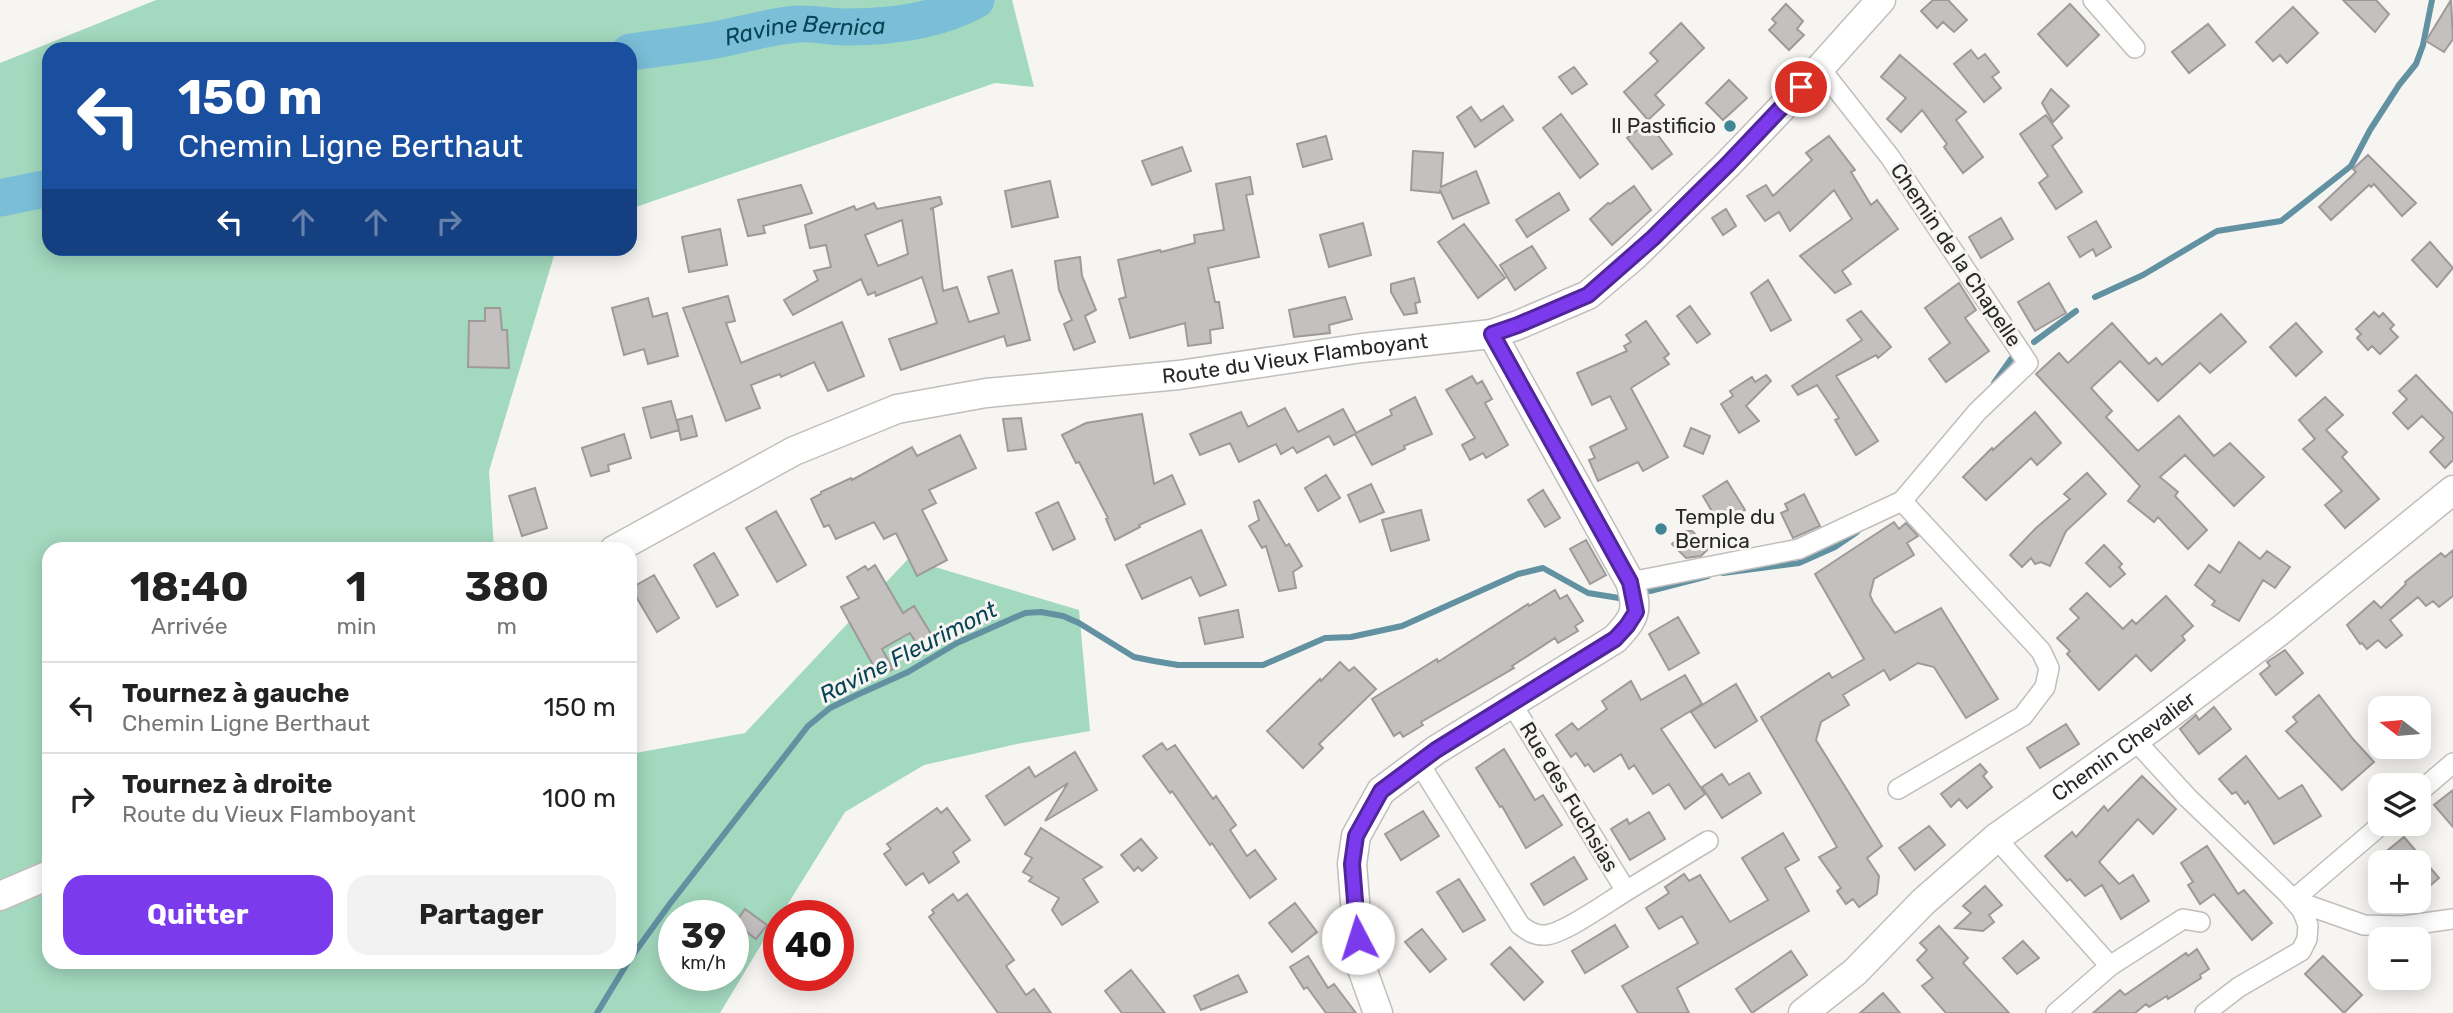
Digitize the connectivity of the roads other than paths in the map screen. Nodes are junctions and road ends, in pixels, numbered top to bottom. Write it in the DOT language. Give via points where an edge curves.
graph roads {
  1 [pos="1881,0"];
  2 [pos="2093,0"];
  3 [pos="2135,48"];
  4 [pos="1820,68"];
  5 [pos="1492,334"];
  6 [pos="2453,490"];
  7 [pos="1902,501"];
  8 [pos="629,542"];
  9 [pos="1630,582"];
  10 [pos="1512,704"];
  11 [pos="2134,739"];
  12 [pos="1419,763"];
  13 [pos="2453,764"];
  14 [pos="2431,782"];
  15 [pos="1898,789"];
  16 [pos="2368,836"];
  17 [pos="1996,838"];
  18 [pos="1708,841"];
  19 [pos="42,878"];
  20 [pos="1626,891"];
  21 [pos="0,896"];
  22 [pos="2293,900"];
  23 [pos="2453,919"];
  24 [pos="2200,922"];
  25 [pos="2110,967"];
  26 [pos="1378,1013"];
  27 [pos="1803,1013"];
  28 [pos="2056,1013"];
  29 [pos="2205,1013"];
  1 -- 4 [label="street, Route du Vieux Flamboyant"];
  2 -- 3 [label="street"];
  4 -- 5 [label="street, Route du Vieux Flamboyant" via="1718,174 1588,295"];
  4 -- 7 [label="street, Chemin de la Chapelle" via="1890,157 2028,363 1978,412"];
  5 -- 8 [label="street, Route du Vieux Flamboyant" via="1179,375 986,393 897,409 794,451"];
  5 -- 9 [label="street"];
  6 -- 11 [label="street, Chemin Chevalier" via="2281,630"];
  7 -- 9 [label="street, Chemin de la Chapelle" via="1799,549"];
  7 -- 15 [label="street" via="2041,651 2049,668 2045,687 2023,716"];
  9 -- 10 [label="street" via="1636,612 1615,639"];
  10 -- 12 [label="street"];
  10 -- 20 [label="street, Rue des Fuchsias"];
  11 -- 17 [label="street, Chemin Chevalier"];
  11 -- 22 [label="street"];
  12 -- 20 [label="street, Rue des Fuchsias" via="1520,925 1532,933 1547,935 1563,929"];
  12 -- 26 [label="street" via="1381,791 1356,836 1352,864 1360,962"];
  13 -- 14 [label="street"];
  16 -- 22 [label="street"];
  17 -- 25 [label="street"];
  17 -- 27 [label="street, Chemin Chevalier" via="1923,902 1855,972"];
  18 -- 20 [label="street, Rue des Fuchsias"];
  19 -- 21 [label="street"];
  22 -- 23 [label="street" via="2364,925 2403,926"];
  22 -- 29 [label="street" via="2308,925 2301,951"];
  24 -- 25 [label="street" via="2183,919"];
  25 -- 28 [label="street"];
}
